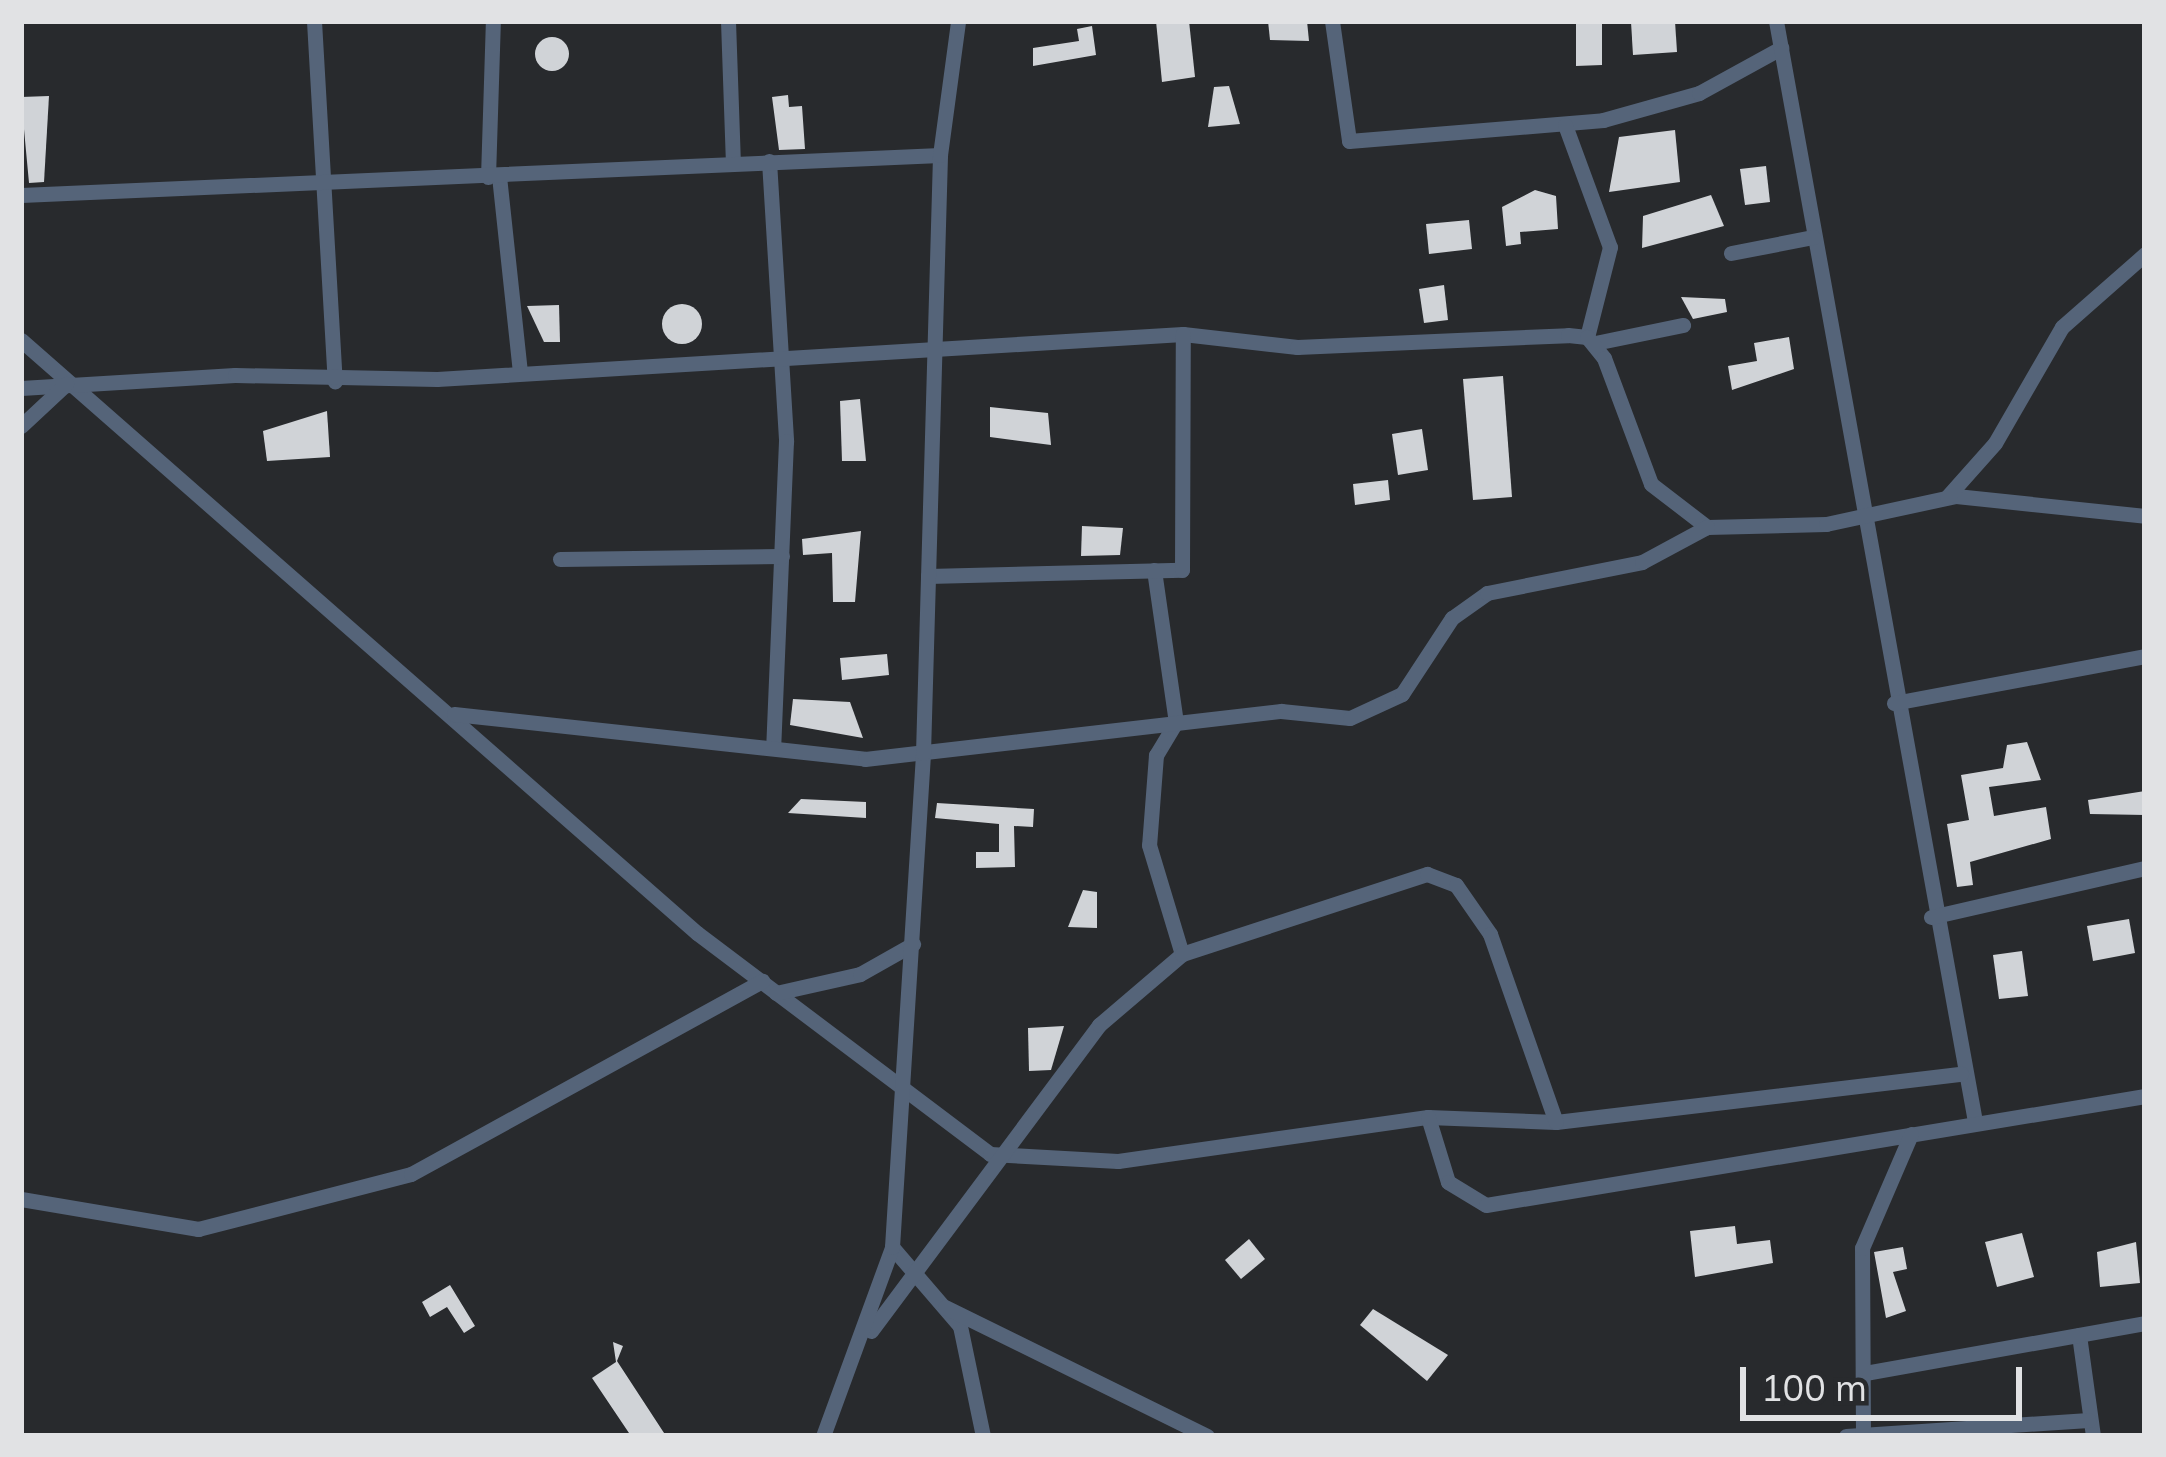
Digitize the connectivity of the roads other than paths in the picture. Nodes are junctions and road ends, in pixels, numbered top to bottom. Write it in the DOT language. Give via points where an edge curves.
graph roads {
  1 [pos="314,21"];
  2 [pos="493,21"];
  3 [pos="728,21"];
  4 [pos="958,21"];
  5 [pos="1332,21"];
  6 [pos="1776,21"];
  7 [pos="1781,49"];
  8 [pos="1564,125"];
  9 [pos="940,155"];
  10 [pos="733,161"];
  11 [pos="770,161"];
  12 [pos="494,177"];
  13 [pos="324,189"];
  14 [pos="21,195"];
  15 [pos="1814,237"];
  16 [pos="1731,254"];
  17 [pos="2145,254"];
  18 [pos="1683,325"];
  19 [pos="1183,334"];
  20 [pos="21,340"];
  21 [pos="1591,340"];
  22 [pos="941,348"];
  23 [pos="784,358"];
  24 [pos="520,374"];
  25 [pos="335,381"];
  26 [pos="66,384"];
  27 [pos="21,388"];
  28 [pos="21,426"];
  29 [pos="1947,497"];
  30 [pos="2145,516"];
  31 [pos="1865,519"];
  32 [pos="1707,527"];
  33 [pos="782,556"];
  34 [pos="560,559"];
  35 [pos="1154,570"];
  36 [pos="928,576"];
  37 [pos="2145,656"];
  38 [pos="1894,703"];
  39 [pos="450,713"];
  40 [pos="1176,722"];
  41 [pos="773,746"];
  42 [pos="923,753"];
  43 [pos="2145,868"];
  44 [pos="1931,916"];
  45 [pos="913,944"];
  46 [pos="1182,954"];
  47 [pos="762,981"];
  48 [pos="776,993"];
  49 [pos="1960,1074"];
  50 [pos="899,1095"];
  51 [pos="2145,1096"];
  52 [pos="1428,1117"];
  53 [pos="1975,1121"];
  54 [pos="1556,1122"];
  55 [pos="1911,1134"];
  56 [pos="1006,1156"];
  57 [pos="21,1199"];
  58 [pos="892,1247"];
  59 [pos="913,1270"];
  60 [pos="945,1307"];
  61 [pos="2145,1323"];
  62 [pos="869,1333"];
  63 [pos="2079,1335"];
  64 [pos="1865,1373"];
  65 [pos="2090,1428"];
  66 [pos="824,1436"];
  67 [pos="983,1436"];
  68 [pos="1207,1436"];
  69 [pos="1846,1436"];
  70 [pos="1863,1436"];
  1 -- 13 [label="street"];
  2 -- 12 [label="street"];
  3 -- 10 [label="street"];
  4 -- 9 [label="street"];
  5 -- 8 [label="street" via="1349,141 1492,121"];
  6 -- 7 [label="street"];
  7 -- 8 [label="street" via="1699,93"];
  7 -- 15 [label="street"];
  8 -- 21 [label="street" via="1610,247"];
  9 -- 11 [label="street"];
  9 -- 22 [label="street"];
  10 -- 11 [label="street"];
  10 -- 12 [label="street"];
  11 -- 23 [label="street"];
  12 -- 13 [label="street"];
  12 -- 24 [label="street"];
  13 -- 14 [label="street"];
  13 -- 25 [label="street"];
  15 -- 16 [label="street"];
  15 -- 31 [label="street"];
  17 -- 29 [label="street" via="2062,327 1995,443"];
  18 -- 21 [label="street"];
  19 -- 21 [label="street" via="1297,347"];
  19 -- 22 [label="street"];
  19 -- 35 [label="street" via="1182,570"];
  20 -- 26 [label="street"];
  21 -- 32 [label="street" via="1651,484"];
  22 -- 23 [label="street"];
  22 -- 36 [label="street"];
  23 -- 24 [label="street"];
  23 -- 33 [label="street"];
  24 -- 25 [label="street"];
  25 -- 26 [label="street"];
  26 -- 27 [label="street"];
  26 -- 28 [label="street"];
  26 -- 39 [label="street"];
  29 -- 30 [label="street"];
  29 -- 31 [label="street"];
  31 -- 32 [label="street"];
  31 -- 38 [label="street"];
  32 -- 40 [label="street" via="1642,562 1487,592 1437,636 1411,686 1361,716"];
  33 -- 34 [label="street"];
  33 -- 41 [label="street"];
  35 -- 36 [label="street"];
  35 -- 40 [label="street"];
  36 -- 42 [label="street"];
  37 -- 38 [label="street"];
  38 -- 44 [label="street"];
  39 -- 41 [label="street"];
  39 -- 47 [label="street"];
  40 -- 42 [label="street"];
  40 -- 46 [label="street" via="1156,755 1149,845"];
  41 -- 42 [label="street" via="865,759"];
  42 -- 45 [label="street"];
  43 -- 44 [label="street"];
  44 -- 49 [label="street"];
  45 -- 48 [label="street" via="847,979"];
  45 -- 50 [label="street"];
  46 -- 54 [label="street" via="1442,876 1490,934"];
  46 -- 56 [label="street" via="1108,1014"];
  47 -- 48 [label="street"];
  47 -- 57 [label="street" via="411,1174 198,1229"];
  48 -- 50 [label="street"];
  49 -- 53 [label="street"];
  49 -- 54 [label="street"];
  50 -- 56 [label="street" via="958,1140"];
  50 -- 58 [label="street"];
  51 -- 53 [label="street"];
  52 -- 54 [label="street"];
  52 -- 55 [label="street" via="1448,1182 1486,1205"];
  52 -- 56 [label="street" via="1118,1162"];
  53 -- 55 [label="street"];
  55 -- 64 [label="street" via="1862,1248"];
  56 -- 59 [label="street"];
  58 -- 59 [label="street"];
  58 -- 62 [label="street"];
  59 -- 60 [label="street"];
  59 -- 62 [label="street"];
  60 -- 67 [label="street" via="973,1361"];
  60 -- 68 [label="street"];
  61 -- 63 [label="street"];
  62 -- 66 [label="street"];
  63 -- 64 [label="street"];
  63 -- 65 [label="street"];
  64 -- 70 [label="street"];
  65 -- 70 [label="street"];
  69 -- 70 [label="street"];
}
